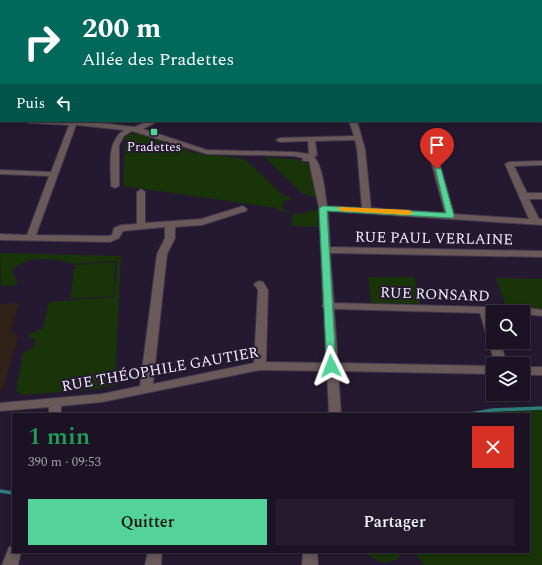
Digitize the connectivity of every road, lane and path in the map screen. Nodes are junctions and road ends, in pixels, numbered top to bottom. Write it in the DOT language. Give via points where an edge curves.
graph roads {
  1 [pos="521,0"];
  2 [pos="542,0"];
  3 [pos="73,122"];
  4 [pos="151,122"];
  5 [pos="353,122"];
  6 [pos="133,129"];
  7 [pos="358,138"];
  8 [pos="310,139"];
  9 [pos="280,140"];
  10 [pos="434,149"];
  11 [pos="308,158"];
  12 [pos="542,163"];
  13 [pos="0,172"];
  14 [pos="52,174"];
  15 [pos="115,186"];
  16 [pos="141,192"];
  17 [pos="524,196"];
  18 [pos="542,196"];
  19 [pos="323,208"];
  20 [pos="243,209"];
  21 [pos="367,210"];
  22 [pos="450,216"];
  23 [pos="538,221"];
  24 [pos="170,225"];
  25 [pos="141,227"];
  26 [pos="0,237"];
  27 [pos="30,238"];
  28 [pos="325,250"];
  29 [pos="542,254"];
  30 [pos="259,284"];
  31 [pos="327,306"];
  32 [pos="484,310"];
  33 [pos="542,313"];
  34 [pos="486,316"];
  35 [pos="260,366"];
  36 [pos="331,366"];
  37 [pos="486,370"];
  38 [pos="530,371"];
  39 [pos="542,371"];
  40 [pos="146,389"];
  41 [pos="0,406"];
  42 [pos="55,408"];
  43 [pos="335,413"];
  44 [pos="14,553"];
  45 [pos="155,553"];
  46 [pos="310,553"];
  47 [pos="10,565"];
  48 [pos="153,565"];
  49 [pos="310,565"];
  1 -- 2 [label="street"];
  3 -- 6 [label="street"];
  3 -- 14 [label="street"];
  4 -- 6 [label="street"];
  5 -- 7 [label="street"];
  6 -- 11 [label="street" via="194,150"];
  6 -- 15 [label="street" via="121,135 116,145"];
  7 -- 8 [label="street"];
  7 -- 21 [label="street"];
  8 -- 9 [label="street"];
  8 -- 11 [label="street" via="313,155"];
  10 -- 22 [label="street" via="433,154"];
  11 -- 19 [label="street" via="318,181"];
  12 -- 17 [label="street" via="509,164"];
  13 -- 14 [label="street"];
  14 -- 27 [label="street"];
  16 -- 25 [label="street"];
  17 -- 18 [label="street"];
  17 -- 23 [label="street"];
  19 -- 21 [label="street"];
  19 -- 28 [label="street"];
  20 -- 24 [label="street" via="202,222"];
  21 -- 22 [label="street"];
  22 -- 23 [label="street"];
  24 -- 25 [label="street"];
  24 -- 40 [label="street" via="170,238 162,254"];
  25 -- 27 [label="street" via="121,228 117,230 116,236 110,239"];
  26 -- 27 [label="street"];
  28 -- 29 [label="street, RUE PAUL VERLAINE"];
  28 -- 31 [label="street"];
  30 -- 35 [label="street" via="263,290"];
  31 -- 32 [label="street, RUE RONSARD"];
  31 -- 36 [label="street"];
  32 -- 33 [label="street, RUE RONSARD"];
  32 -- 34 [label="street"];
  35 -- 36 [label="street, RUE THÉOPHILE GAUTIER"];
  35 -- 40 [label="street, RUE THÉOPHILE GAUTIER"];
  36 -- 37 [label="street, RUE THÉOPHILE GAUTIER"];
  36 -- 43 [label="street"];
  38 -- 39 [label="street"];
  40 -- 42 [label="street, RUE THÉOPHILE GAUTIER"];
  41 -- 42 [label="street, RUE THÉOPHILE GAUTIER"];
  44 -- 47 [label="street"];
  45 -- 48 [label="street"];
  46 -- 49 [label="street"];
}
